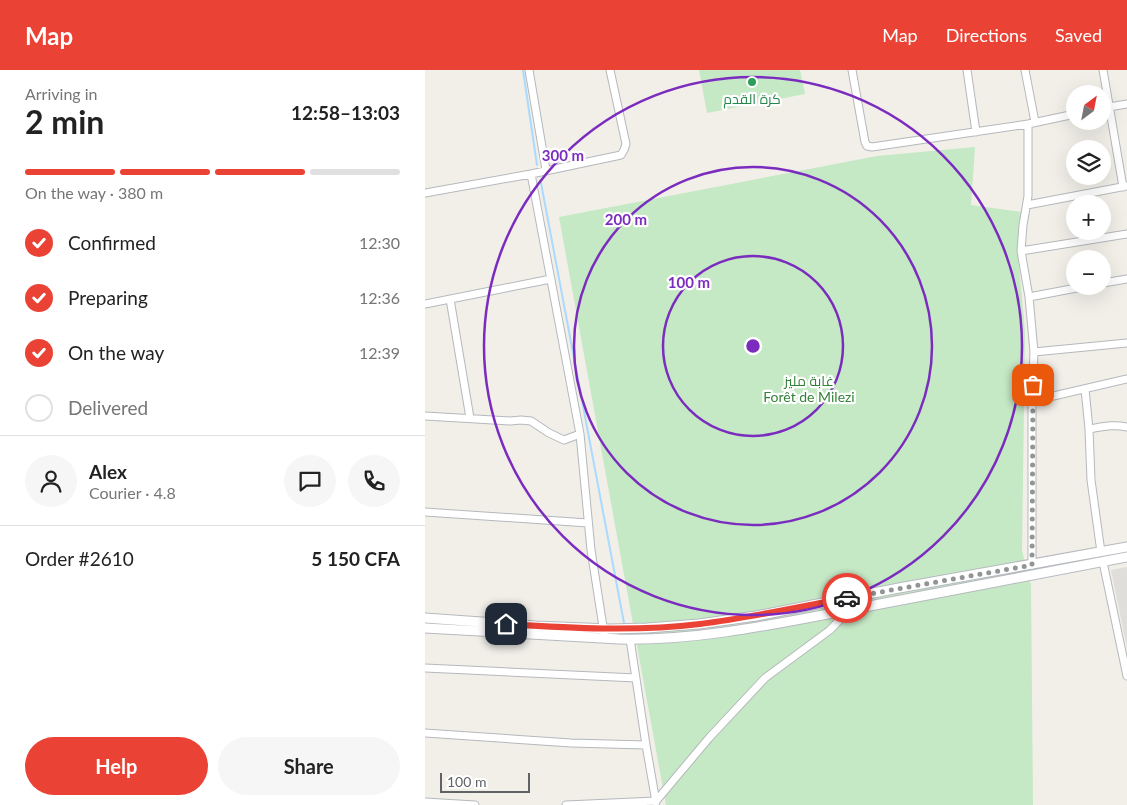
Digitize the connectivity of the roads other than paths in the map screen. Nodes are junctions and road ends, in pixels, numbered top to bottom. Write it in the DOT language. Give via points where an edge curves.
graph roads {
  1 [pos="529,70"];
  2 [pos="610,70"];
  3 [pos="852,70"];
  4 [pos="967,70"];
  5 [pos="1025,70"];
  6 [pos="1103,70"];
  7 [pos="1104,85"];
  8 [pos="1127,104"];
  9 [pos="1111,107"];
  10 [pos="1066,116"];
  11 [pos="1032,124"];
  12 [pos="1111,129"];
  13 [pos="976,132"];
  14 [pos="546,170"];
  15 [pos="531,174"];
  16 [pos="1125,186"];
  17 [pos="425,192"];
  18 [pos="1027,206"];
  19 [pos="1127,234"];
  20 [pos="1021,251"];
  21 [pos="551,279"];
  22 [pos="1127,279"];
  23 [pos="1111,282"];
  24 [pos="1066,290"];
  25 [pos="1029,297"];
  26 [pos="449,299"];
  27 [pos="425,304"];
  28 [pos="1127,344"];
  29 [pos="1034,352"];
  30 [pos="1127,379"];
  31 [pos="1085,390"];
  32 [pos="1033,401"];
  33 [pos="425,416"];
  34 [pos="470,418"];
  35 [pos="1127,428"];
  36 [pos="1089,429"];
  37 [pos="580,434"];
  38 [pos="425,512"];
  39 [pos="588,523"];
  40 [pos="1127,547"];
  41 [pos="1101,552"];
  42 [pos="1127,557"];
  43 [pos="1103,562"];
  44 [pos="1032,565"];
  45 [pos="849,610"];
  46 [pos="425,618"];
  47 [pos="425,628"];
  48 [pos="604,633"];
  49 [pos="630,639"];
  50 [pos="425,668"];
  51 [pos="1127,676"];
  52 [pos="636,678"];
  53 [pos="425,734"];
  54 [pos="646,745"];
  55 [pos="426,801"];
  56 [pos="657,803"];
  57 [pos="475,805"];
  58 [pos="566,805"];
  1 -- 14 [label="street"];
  2 -- 14 [label="street" via="626,144 621,155"];
  3 -- 13 [label="street" via="867,146"];
  4 -- 13 [label="street"];
  5 -- 11 [label="street"];
  6 -- 7 [label="street"];
  8 -- 9 [label="street"];
  10 -- 11 [label="street"];
  11 -- 13 [label="street"];
  11 -- 18 [label="street"];
  12 -- 16 [label="street"];
  14 -- 15 [label="street"];
  15 -- 17 [label="street"];
  15 -- 21 [label="street"];
  16 -- 18 [label="street"];
  18 -- 20 [label="street"];
  19 -- 20 [label="street"];
  20 -- 25 [label="street"];
  21 -- 26 [label="street"];
  21 -- 37 [label="street"];
  22 -- 23 [label="street"];
  24 -- 25 [label="street"];
  25 -- 29 [label="street"];
  26 -- 27 [label="street"];
  26 -- 34 [label="street"];
  28 -- 29 [label="street"];
  29 -- 32 [label="street"];
  30 -- 31 [label="street"];
  31 -- 32 [label="street"];
  31 -- 36 [label="street"];
  32 -- 44 [label="street"];
  33 -- 34 [label="street"];
  34 -- 37 [label="street" via="531,421 564,440"];
  35 -- 36 [label="street" via="1110,425"];
  36 -- 41 [label="street" via="1091,480"];
  37 -- 39 [label="street"];
  38 -- 39 [label="street"];
  39 -- 48 [label="street"];
  40 -- 41 [label="street"];
  41 -- 44 [label="street"];
  42 -- 43 [label="street"];
  43 -- 45 [label="street"];
  43 -- 51 [label="street"];
  44 -- 48 [label="street" via="757,616"];
  45 -- 49 [label="street" via="761,626"];
  45 -- 56 [label="street" via="830,630 765,678 709,738"];
  46 -- 48 [label="street"];
  47 -- 48 [label="street"];
  48 -- 49 [label="street"];
  49 -- 52 [label="street"];
  50 -- 52 [label="street"];
  52 -- 54 [label="street"];
  53 -- 54 [label="street"];
  54 -- 56 [label="street"];
  55 -- 57 [label="street"];
  56 -- 58 [label="street"];
}
